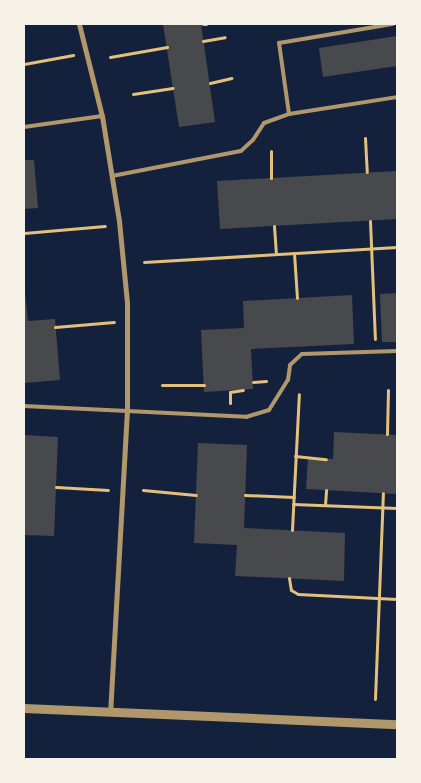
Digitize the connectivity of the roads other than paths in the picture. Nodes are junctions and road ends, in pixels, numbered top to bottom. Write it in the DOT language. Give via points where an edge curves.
graph roads {
  1 [pos="79,24"];
  2 [pos="392,24"];
  3 [pos="397,97"];
  4 [pos="289,114"];
  5 [pos="102,116"];
  6 [pos="24,127"];
  7 [pos="112,176"];
  8 [pos="397,351"];
  9 [pos="24,406"];
  10 [pos="127,410"];
  11 [pos="24,708"];
  12 [pos="110,711"];
  13 [pos="397,724"];
  1 -- 5 [label="street"];
  2 -- 4 [label="lane" via="279,43"];
  3 -- 4 [label="lane"];
  4 -- 7 [label="lane" via="264,123 241,152"];
  5 -- 6 [label="lane"];
  5 -- 7 [label="street"];
  7 -- 10 [label="street" via="126,302"];
  8 -- 10 [label="lane" via="302,354 290,365 285,386 269,410 246,417"];
  9 -- 10 [label="lane"];
  10 -- 12 [label="street"];
  11 -- 12 [label="street"];
  12 -- 13 [label="street"];
}
